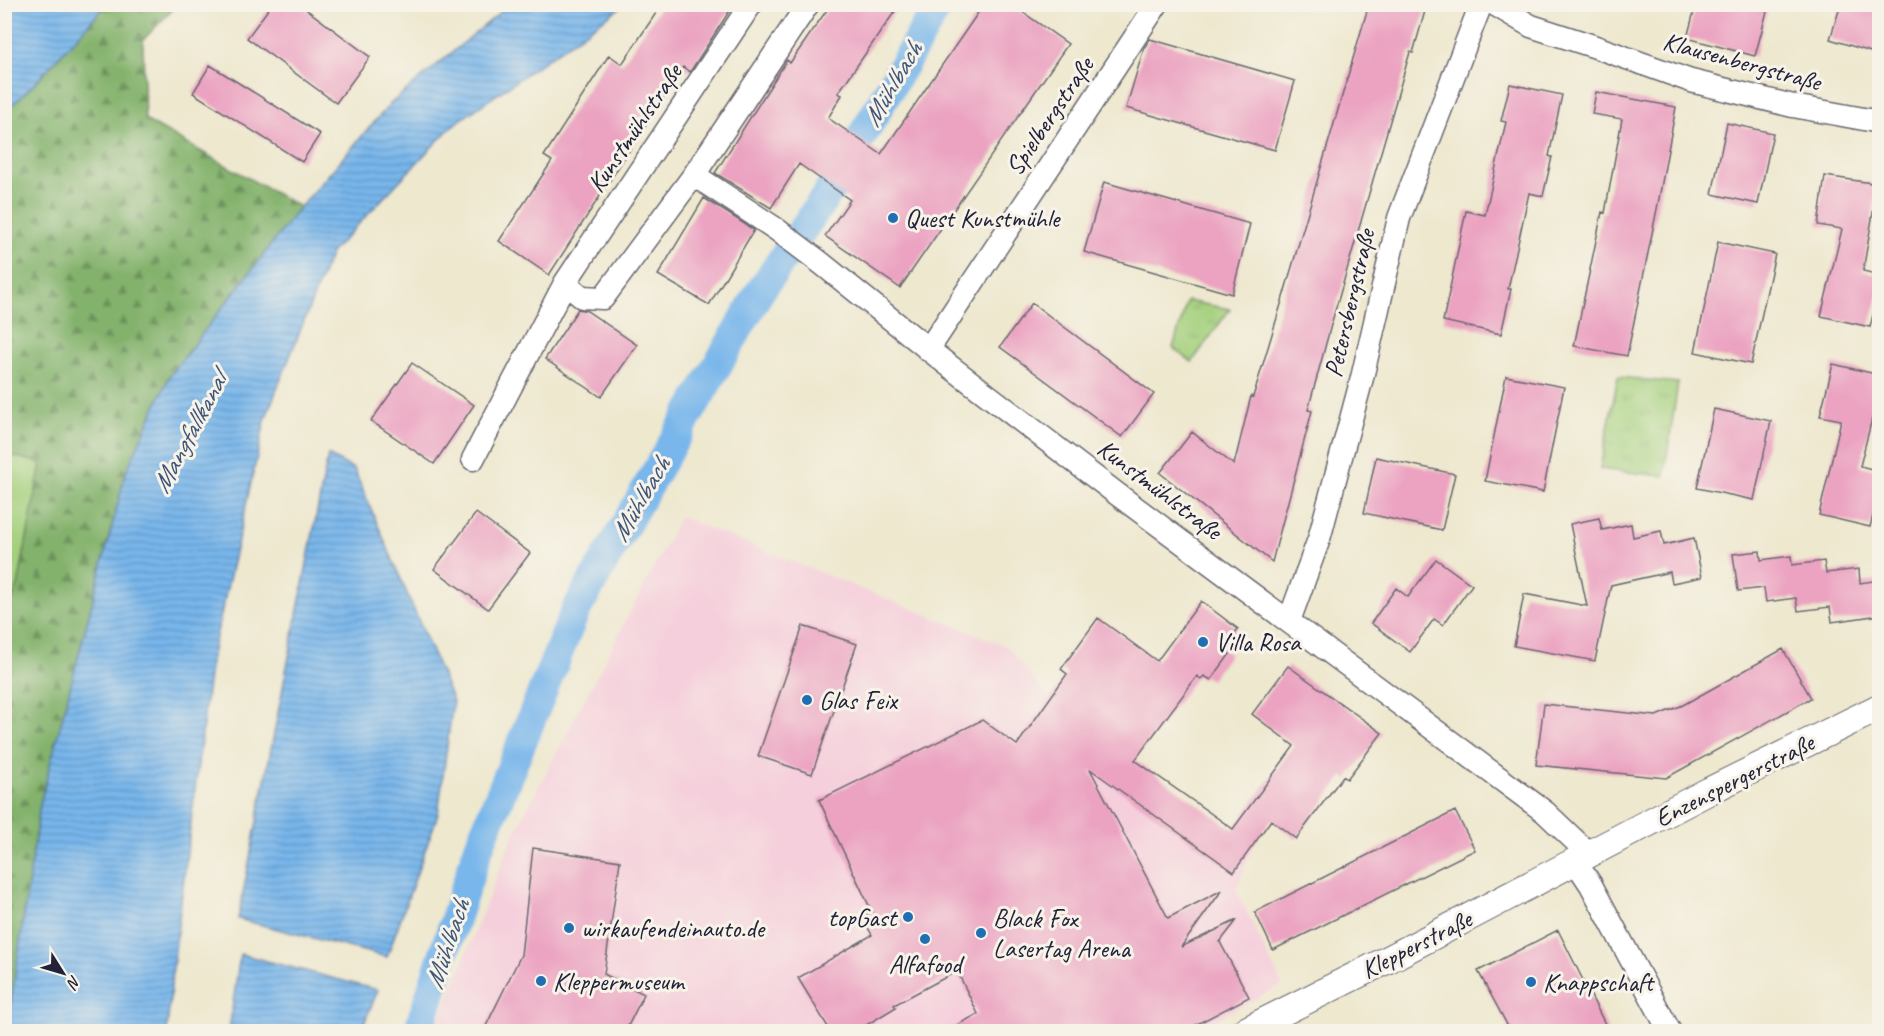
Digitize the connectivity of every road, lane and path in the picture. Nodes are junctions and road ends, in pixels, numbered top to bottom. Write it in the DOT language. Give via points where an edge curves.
graph roads {
  1 [pos="751,4"];
  2 [pos="808,4"];
  3 [pos="1157,4"];
  4 [pos="1481,4"];
  5 [pos="1494,4"];
  6 [pos="1880,122"];
  7 [pos="694,175"];
  8 [pos="564,283"];
  9 [pos="928,350"];
  10 [pos="472,459"];
  11 [pos="1289,621"];
  12 [pos="1880,707"];
  13 [pos="1582,857"];
  14 [pos="1243,1032"];
  15 [pos="1670,1032"];
  1 -- 8 [label="street, Kunstmühlstraße"];
  2 -- 7 [label="street"];
  3 -- 9 [label="street, Spielbergstraße"];
  4 -- 11 [label="street, Petersbergstraße" via="1399,218 1322,530"];
  5 -- 6 [label="street, Klausenbergstraße" via="1531,26 1691,81"];
  7 -- 8 [label="street" via="603,298 582,297"];
  7 -- 9 [label="street, Kunstmühlstraße" via="821,263"];
  8 -- 10 [label="street, Kunstmühlstraße"];
  9 -- 11 [label="street, Kunstmühlstraße"];
  11 -- 13 [label="street, Kunstmühlstraße" via="1545,812"];
  12 -- 13 [label="street, Enzenspergerstraße"];
  13 -- 14 [label="street, Klepperstraße"];
  13 -- 15 [label="street, Kunstmühlstraße" via="1591,885"];
}
